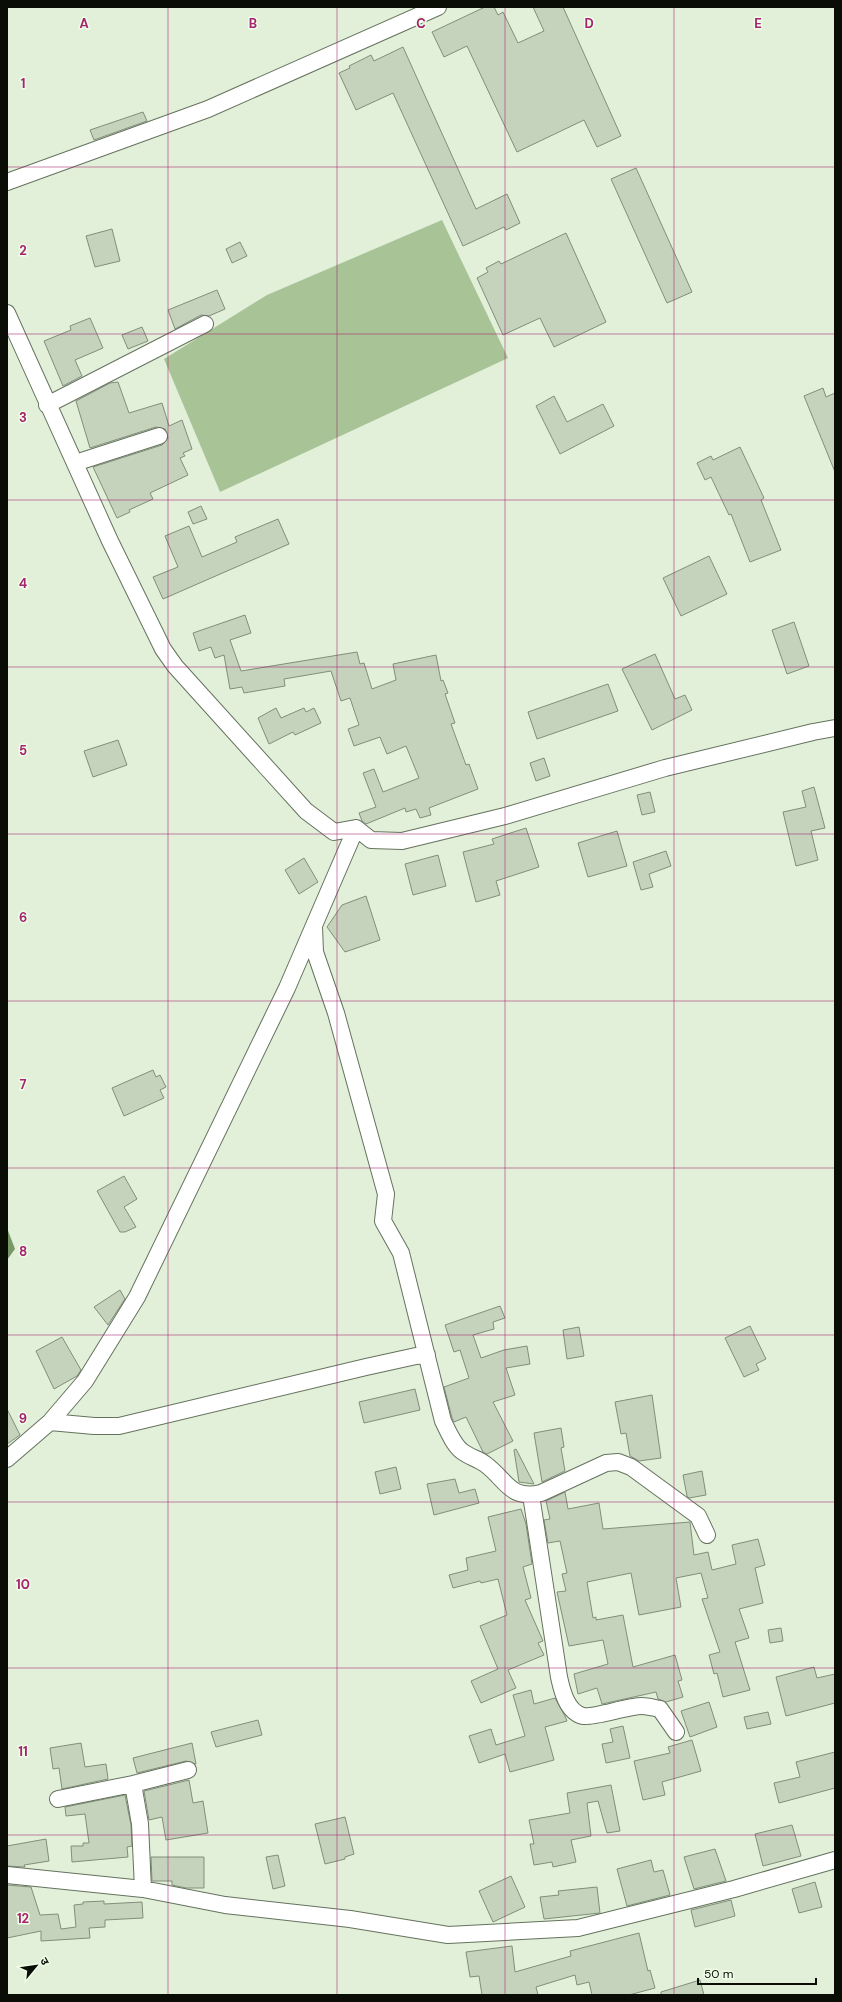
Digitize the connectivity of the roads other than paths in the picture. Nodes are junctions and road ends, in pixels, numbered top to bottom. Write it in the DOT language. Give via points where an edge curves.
graph roads {
  1 [pos="438,7"];
  2 [pos="7,182"];
  3 [pos="7,313"];
  4 [pos="205,324"];
  5 [pos="47,405"];
  6 [pos="159,436"];
  7 [pos="75,463"];
  8 [pos="835,728"];
  9 [pos="356,828"];
  10 [pos="314,926"];
  11 [pos="427,1355"];
  12 [pos="50,1422"];
  13 [pos="7,1459"];
  14 [pos="531,1495"];
  15 [pos="708,1535"];
  16 [pos="676,1732"];
  17 [pos="188,1770"];
  18 [pos="132,1784"];
  19 [pos="58,1799"];
  20 [pos="835,1860"];
  21 [pos="7,1875"];
  22 [pos="143,1889"];
  1 -- 2 [label="street" via="208,109"];
  3 -- 5 [label="street"];
  4 -- 5 [label="street"];
  5 -- 7 [label="street"];
  6 -- 7 [label="street"];
  7 -- 9 [label="street" via="153,629 175,666 306,811 334,832"];
  8 -- 9 [label="street" via="665,768 505,816 402,841 371,840"];
  9 -- 10 [label="street"];
  10 -- 11 [label="street" via="315,952 336,1013 386,1194 384,1221 401,1253"];
  10 -- 12 [label="street" via="287,988 138,1297 85,1381"];
  11 -- 12 [label="street" via="366,1367 119,1426"];
  11 -- 14 [label="street" via="443,1421 456,1444 462,1452 486,1465 513,1491"];
  12 -- 13 [label="street"];
  14 -- 15 [label="street" via="541,1493 606,1463 618,1462 631,1467 698,1516"];
  14 -- 16 [label="street" via="559,1677 562,1692 568,1703 574,1711 583,1716 641,1706 660,1708"];
  17 -- 18 [label="street"];
  18 -- 19 [label="street"];
  18 -- 22 [label="street" via="140,1824"];
  20 -- 22 [label="street" via="734,1889 578,1928 448,1935 350,1919 225,1905"];
  21 -- 22 [label="street"];
}
